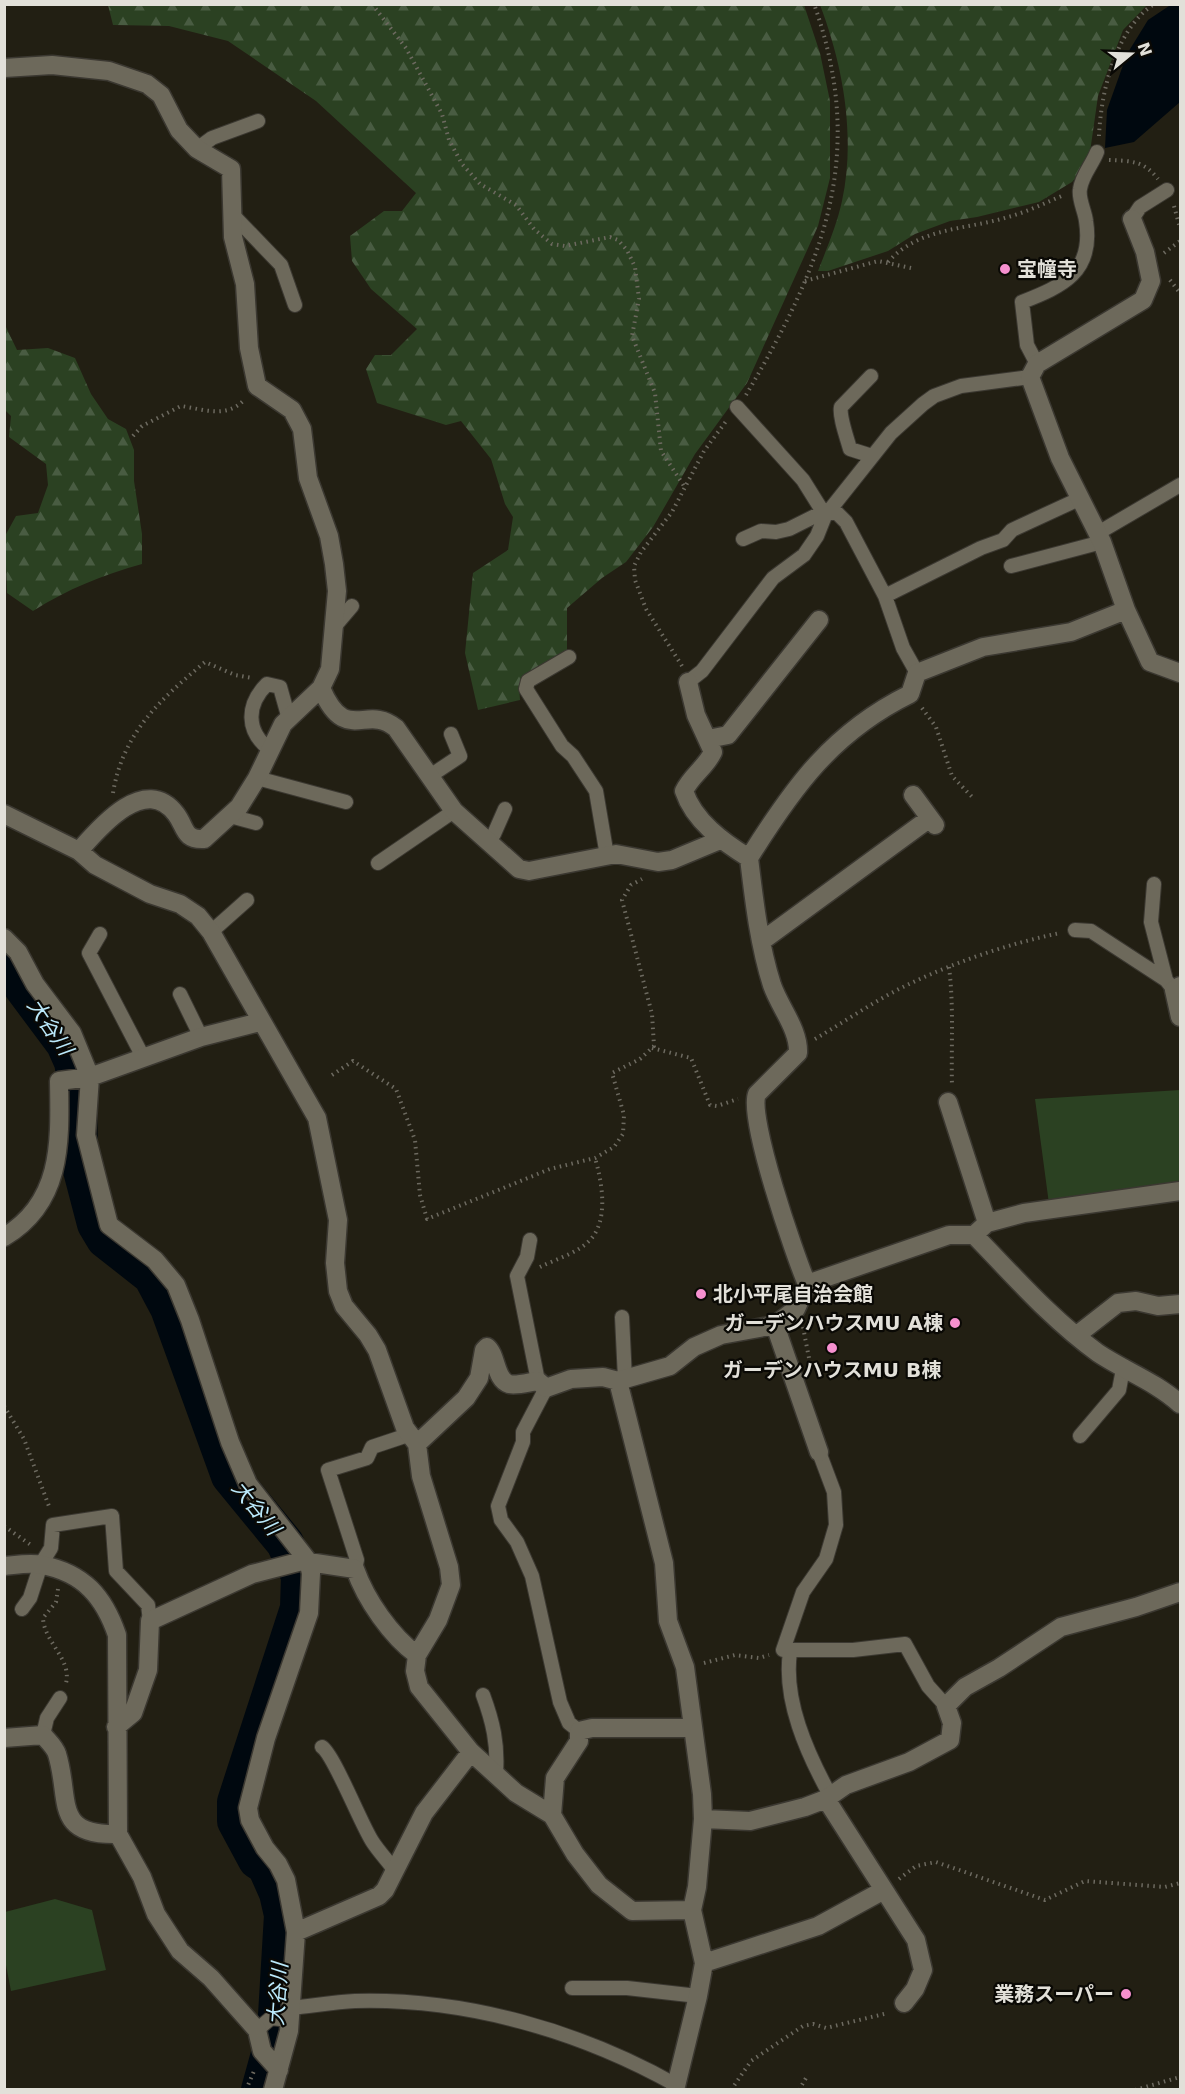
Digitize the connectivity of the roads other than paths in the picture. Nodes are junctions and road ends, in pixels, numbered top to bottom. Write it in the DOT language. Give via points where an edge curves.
graph roads {
  1 [pos="4,68"];
  2 [pos="258,121"];
  3 [pos="197,149"];
  4 [pos="1097,152"];
  5 [pos="1167,190"];
  6 [pos="231,213"];
  7 [pos="1132,219"];
  8 [pos="295,305"];
  9 [pos="1034,371"];
  10 [pos="871,376"];
  11 [pos="737,407"];
  12 [pos="872,456"];
  13 [pos="1180,485"];
  14 [pos="1079,499"];
  15 [pos="826,512"];
  16 [pos="1100,537"];
  17 [pos="743,539"];
  18 [pos="1011,566"];
  19 [pos="885,596"];
  20 [pos="352,606"];
  21 [pos="1126,610"];
  22 [pos="819,620"];
  23 [pos="334,626"];
  24 [pos="570,657"];
  25 [pos="917,673"];
  26 [pos="1180,673"];
  27 [pos="688,682"];
  28 [pos="321,688"];
  29 [pos="289,719"];
  30 [pos="451,734"];
  31 [pos="708,739"];
  32 [pos="269,749"];
  33 [pos="430,776"];
  34 [pos="257,778"];
  35 [pos="913,795"];
  36 [pos="346,802"];
  37 [pos="506,809"];
  38 [pos="454,811"];
  39 [pos="4,814"];
  40 [pos="230,816"];
  41 [pos="255,823"];
  42 [pos="720,840"];
  43 [pos="487,841"];
  44 [pos="79,852"];
  45 [pos="607,855"];
  46 [pos="749,858"];
  47 [pos="378,863"];
  48 [pos="1154,884"];
  49 [pos="247,900"];
  50 [pos="1074,930"];
  51 [pos="211,932"];
  52 [pos="100,934"];
  53 [pos="4,938"];
  54 [pos="762,941"];
  55 [pos="1174,985"];
  56 [pos="180,994"];
  57 [pos="1180,1017"];
  58 [pos="260,1022"];
  59 [pos="201,1037"];
  60 [pos="143,1057"];
  61 [pos="87,1078"];
  62 [pos="948,1102"];
  63 [pos="1180,1191"];
  64 [pos="980,1229"];
  65 [pos="4,1237"];
  66 [pos="530,1240"];
  67 [pos="807,1284"];
  68 [pos="1180,1304"];
  69 [pos="622,1317"];
  70 [pos="776,1325"];
  71 [pos="1077,1335"];
  72 [pos="1123,1369"];
  73 [pos="621,1380"];
  74 [pos="542,1384"];
  75 [pos="1180,1404"];
  76 [pos="1080,1436"];
  77 [pos="412,1439"];
  78 [pos="819,1452"];
  79 [pos="298,1562"];
  80 [pos="41,1564"];
  81 [pos="4,1566"];
  82 [pos="355,1569"];
  83 [pos="1180,1592"];
  84 [pos="22,1609"];
  85 [pos="150,1621"];
  86 [pos="786,1651"];
  87 [pos="417,1655"];
  88 [pos="483,1695"];
  89 [pos="60,1698"];
  90 [pos="946,1706"];
  91 [pos="116,1727"];
  92 [pos="692,1728"];
  93 [pos="579,1731"];
  94 [pos="43,1735"];
  95 [pos="4,1738"];
  96 [pos="322,1747"];
  97 [pos="471,1752"];
  98 [pos="496,1773"];
  99 [pos="828,1797"];
  100 [pos="552,1815"];
  101 [pos="703,1819"];
  102 [pos="117,1834"];
  103 [pos="395,1871"];
  104 [pos="884,1890"];
  105 [pos="692,1911"];
  106 [pos="296,1932"];
  107 [pos="704,1963"];
  108 [pos="572,1988"];
  109 [pos="699,1996"];
  110 [pos="904,2003"];
  111 [pos="285,2017"];
  112 [pos="257,2030"];
  113 [pos="279,2070"];
  114 [pos="676,2087"];
  115 [pos="273,2090"];
  1 -- 3 [label="street" via="52,65 109,71 147,84 161,95 179,130"];
  2 -- 3 [label="lane" via="212,138"];
  3 -- 6 [label="street" via="231,169"];
  4 -- 9 [label="lane" via="1079,191 1086,223 1085,248 1078,272 1050,291 1022,302"];
  5 -- 7 [label="lane" via="1140,207"];
  6 -- 8 [label="lane" via="281,265"];
  6 -- 23 [label="street" via="245,284 249,348 257,386 292,410 302,429 308,478 334,564"];
  7 -- 9 [label="street" via="1151,280 1143,300"];
  9 -- 12 [label="lane" via="960,386 934,396 891,433"];
  9 -- 14 [label="street" via="1060,458"];
  10 -- 12 [label="lane" via="839,413 850,449"];
  11 -- 15 [label="lane" via="803,480"];
  12 -- 15 [label="lane"];
  13 -- 16 [label="lane"];
  14 -- 16 [label="street"];
  14 -- 19 [label="lane"];
  15 -- 17 [label="lane" via="789,529 760,531"];
  15 -- 19 [label="lane" via="837,513 846,522"];
  15 -- 27 [label="lane" via="804,555 773,578 702,671"];
  16 -- 18 [label="lane"];
  16 -- 21 [label="street"];
  19 -- 25 [label="lane" via="903,648"];
  20 -- 23 [label="lane"];
  21 -- 25 [label="street" via="1071,632 983,647"];
  21 -- 26 [label="street" via="1150,662"];
  22 -- 31 [label="street" via="728,735"];
  23 -- 28 [label="street" via="330,669"];
  24 -- 45 [label="lane" via="528,681 526,689 596,791"];
  25 -- 46 [label="street" via="910,694 837,741 792,793"];
  27 -- 31 [label="street" via="696,715"];
  28 -- 29 [label="street"];
  28 -- 33 [label="street" via="330,709 343,719 389,721"];
  29 -- 32 [label="street"];
  29 -- 32 [label="lane" via="280,687 267,684 257,694 252,728"];
  30 -- 33 [label="lane" via="460,756"];
  31 -- 42 [label="street" via="714,752 684,790 688,802"];
  32 -- 34 [label="street"];
  33 -- 38 [label="street"];
  34 -- 36 [label="lane"];
  34 -- 40 [label="street"];
  35 -- 54 [label="street" via="932,822"];
  37 -- 43 [label="lane"];
  38 -- 43 [label="street"];
  38 -- 47 [label="lane"];
  39 -- 44 [label="street"];
  40 -- 41 [label="lane"];
  40 -- 44 [label="street" via="204,839 194,839 186,835 166,803 148,799 112,815"];
  42 -- 45 [label="street" via="658,862"];
  42 -- 46 [label="street"];
  43 -- 45 [label="street" via="519,869 530,871"];
  44 -- 51 [label="street" via="95,865 150,894 180,904 198,916"];
  46 -- 54 [label="street"];
  48 -- 55 [label="lane" via="1151,922"];
  49 -- 51 [label="lane"];
  50 -- 55 [label="lane" via="1091,931"];
  51 -- 58 [label="street"];
  52 -- 60 [label="lane" via="89,953"];
  53 -- 61 [label="street" via="18,952 35,984 72,1034"];
  54 -- 67 [label="street" via="773,986 798,1042 798,1053 756,1094 758,1131"];
  55 -- 57 [label="street"];
  56 -- 59 [label="lane"];
  58 -- 59 [label="street"];
  58 -- 77 [label="street" via="317,1118 338,1220 338,1291 377,1350"];
  59 -- 60 [label="street"];
  60 -- 61 [label="street"];
  61 -- 65 [label="street" via="59,1081 60,1143 54,1170 44,1195 27,1220"];
  61 -- 79 [label="street" via="86,1135 109,1225 155,1260 176,1285 248,1484"];
  62 -- 64 [label="street"];
  63 -- 64 [label="street" via="1024,1213"];
  64 -- 67 [label="street" via="949,1235"];
  64 -- 71 [label="street" via="1031,1297"];
  66 -- 74 [label="lane" via="517,1276"];
  67 -- 70 [label="street" via="796,1309"];
  68 -- 71 [label="street" via="1118,1303"];
  69 -- 73 [label="lane"];
  70 -- 73 [label="street" via="721,1335 694,1347 670,1366"];
  70 -- 78 [label="street"];
  71 -- 72 [label="street"];
  72 -- 75 [label="street" via="1166,1390"];
  72 -- 76 [label="lane" via="1119,1390"];
  73 -- 74 [label="street" via="603,1377"];
  73 -- 92 [label="street" via="664,1563 668,1621 685,1667"];
  74 -- 77 [label="street" via="508,1384 487,1347 478,1378 466,1398"];
  74 -- 93 [label="lane" via="498,1506 501,1520 517,1542 532,1576 560,1702 569,1723"];
  77 -- 82 [label="lane" via="372,1447 367,1458 328,1470 357,1560"];
  77 -- 87 [label="street" via="451,1585 438,1620"];
  78 -- 86 [label="lane" via="834,1492 836,1525 826,1559 803,1592"];
  79 -- 82 [label="street"];
  79 -- 85 [label="street" via="252,1575"];
  79 -- 106 [label="street" via="312,1573 309,1612 266,1738 248,1808 250,1820 286,1880"];
  80 -- 81 [label="street"];
  80 -- 84 [label="lane" via="30,1598"];
  80 -- 85 [label="lane" via="51,1548 53,1525 112,1516 116,1571 148,1605"];
  80 -- 91 [label="street" via="90,1586 109,1611 117,1635"];
  82 -- 87 [label="street" via="360,1583 402,1644"];
  83 -- 90 [label="street" via="1061,1627 964,1686"];
  85 -- 91 [label="street" via="148,1670 133,1713"];
  86 -- 90 [label="lane" via="862,1650 905,1644 928,1686"];
  86 -- 99 [label="lane" via="797,1722"];
  87 -- 97 [label="street" via="419,1687"];
  88 -- 98 [label="lane" via="496,1735"];
  89 -- 94 [label="lane" via="47,1718"];
  90 -- 99 [label="street" via="952,1723 950,1740 909,1762 846,1785"];
  91 -- 102 [label="street"];
  92 -- 93 [label="street"];
  92 -- 101 [label="street"];
  93 -- 100 [label="street" via="579,1741 555,1778"];
  94 -- 95 [label="street"];
  94 -- 102 [label="street" via="56,1752 67,1813 77,1828 97,1835"];
  96 -- 103 [label="lane" via="329,1752 373,1842"];
  97 -- 98 [label="street"];
  97 -- 103 [label="street" via="424,1813"];
  98 -- 100 [label="street" via="516,1793"];
  99 -- 101 [label="street" via="750,1821"];
  99 -- 104 [label="street"];
  100 -- 105 [label="street" via="599,1885 632,1911"];
  101 -- 105 [label="street"];
  102 -- 112 [label="street" via="142,1877 156,1914 180,1952 211,1978"];
  103 -- 106 [label="street" via="379,1896"];
  104 -- 107 [label="street" via="818,1926"];
  104 -- 110 [label="street" via="920,1953 923,1970"];
  105 -- 107 [label="street"];
  106 -- 111 [label="street"];
  107 -- 109 [label="street"];
  108 -- 109 [label="lane" via="627,1988"];
  109 -- 114 [label="street"];
  111 -- 112 [label="lane"];
  111 -- 113 [label="street"];
  111 -- 114 [label="lane" via="374,2001 481,2013 564,2035 652,2071"];
  112 -- 113 [label="street" via="262,2051"];
  113 -- 115 [label="street"];
}
